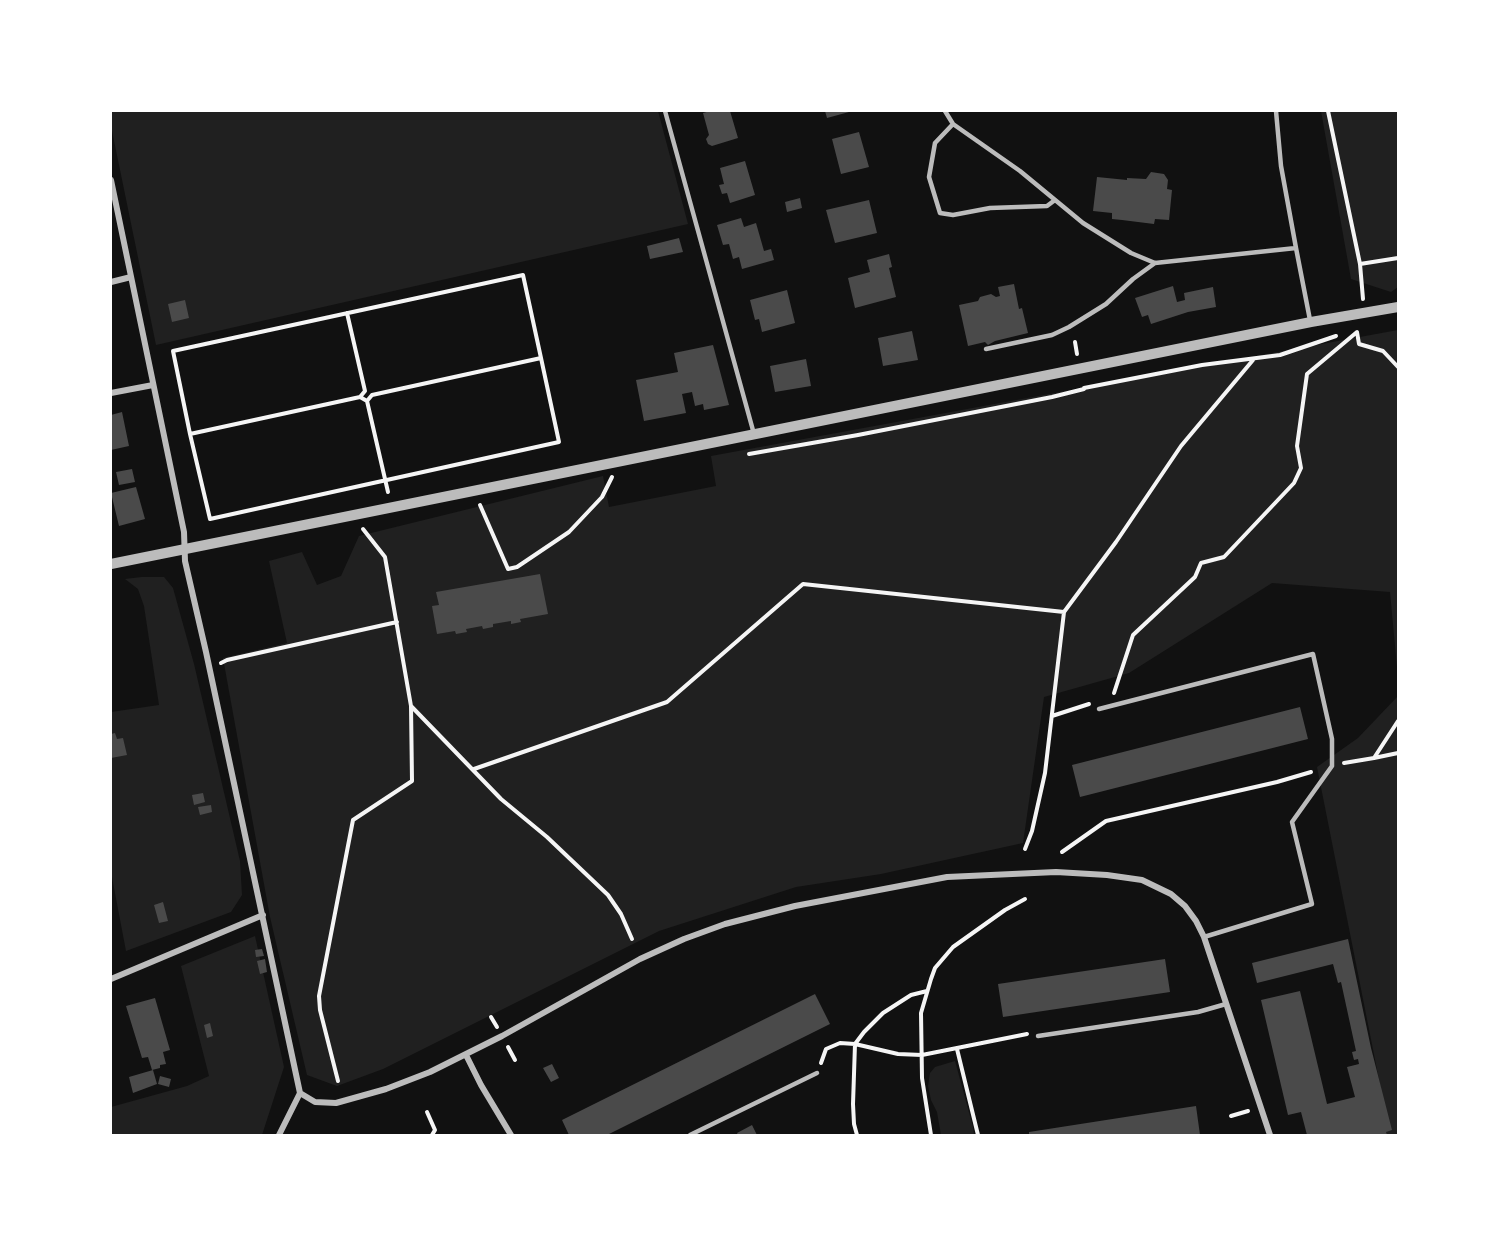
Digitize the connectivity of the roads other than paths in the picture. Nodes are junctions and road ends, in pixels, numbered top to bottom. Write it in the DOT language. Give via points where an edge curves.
graph roads {
  1 [pos="665,111"];
  2 [pos="945,111"];
  3 [pos="1276,111"];
  4 [pos="953,124"];
  5 [pos="111,180"];
  6 [pos="1055,200"];
  7 [pos="1296,248"];
  8 [pos="1155,263"];
  9 [pos="131,277"];
  10 [pos="111,282"];
  11 [pos="1398,307"];
  12 [pos="1311,322"];
  13 [pos="986,348"];
  14 [pos="153,385"];
  15 [pos="111,393"];
  16 [pos="754,434"];
  17 [pos="184,549"];
  18 [pos="111,564"];
  19 [pos="1099,709"];
  20 [pos="263,915"];
  21 [pos="1204,937"];
  22 [pos="111,979"];
  23 [pos="1226,1004"];
  24 [pos="1038,1036"];
  25 [pos="466,1055"];
  26 [pos="817,1073"];
  27 [pos="300,1093"];
  28 [pos="279,1135"];
  29 [pos="511,1135"];
  30 [pos="690,1135"];
  31 [pos="1270,1135"];
  1 -- 16 [label="lane"];
  2 -- 4 [label="lane"];
  3 -- 7 [label="lane"];
  4 -- 6 [label="lane"];
  4 -- 6 [label="lane" via="935,143 928,177 940,213 1047,206"];
  5 -- 9 [label="street"];
  6 -- 8 [label="lane" via="1083,223"];
  7 -- 8 [label="lane"];
  7 -- 12 [label="lane"];
  8 -- 13 [label="lane" via="1106,304 1069,327 1052,335"];
  9 -- 10 [label="street"];
  9 -- 14 [label="street"];
  11 -- 12 [label="street"];
  12 -- 16 [label="street"];
  14 -- 15 [label="street"];
  14 -- 17 [label="street" via="184,532"];
  16 -- 17 [label="street"];
  17 -- 18 [label="street"];
  17 -- 20 [label="street"];
  19 -- 21 [label="lane" via="1313,654 1332,739 1332,766 1292,822 1312,904"];
  20 -- 22 [label="street"];
  20 -- 27 [label="street"];
  21 -- 23 [label="street"];
  21 -- 25 [label="street" via="1185,906 1171,894 1142,880 1056,872 947,877 795,906 707,930 626,966"];
  23 -- 24 [label="lane" via="1198,1012"];
  23 -- 31 [label="street"];
  25 -- 27 [label="street" via="408,1081 344,1101 323,1104"];
  25 -- 29 [label="street"];
  26 -- 30 [label="lane"];
  27 -- 28 [label="street"];
}
